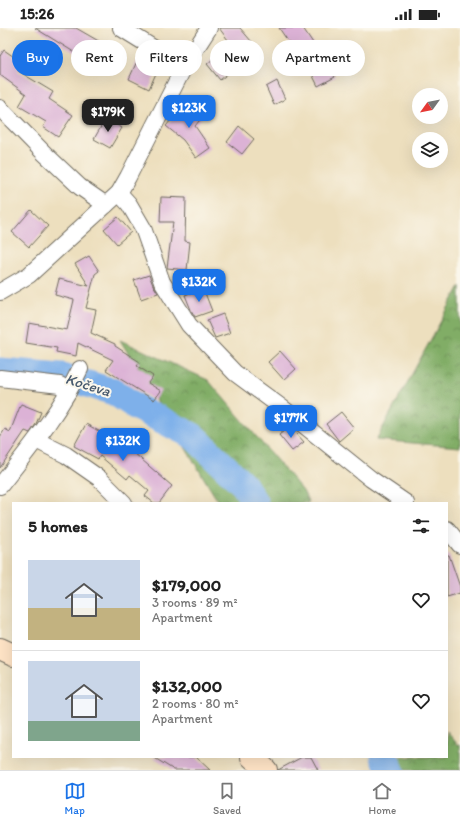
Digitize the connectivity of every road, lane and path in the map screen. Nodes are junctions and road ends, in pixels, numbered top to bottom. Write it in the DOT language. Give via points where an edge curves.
graph roads {
  1 [pos="121,28"];
  2 [pos="209,28"];
  3 [pos="140,40"];
  4 [pos="201,40"];
  5 [pos="179,76"];
  6 [pos="0,108"];
  7 [pos="118,193"];
  8 [pos="106,205"];
  9 [pos="0,292"];
  10 [pos="80,370"];
  11 [pos="0,378"];
  12 [pos="70,390"];
  13 [pos="36,440"];
  14 [pos="0,486"];
  15 [pos="123,502"];
  16 [pos="405,502"];
  17 [pos="448,530"];
  18 [pos="460,545"];
  19 [pos="0,649"];
  20 [pos="12,655"];
  21 [pos="253,758"];
  22 [pos="266,770"];
  1 -- 3 [label="street"];
  2 -- 4 [label="street"];
  5 -- 7 [label="street"];
  6 -- 8 [label="street" via="80,187"];
  7 -- 8 [label="street"];
  7 -- 16 [label="street" via="129,204 143,228 162,282 189,325 235,373 371,479"];
  8 -- 9 [label="street" via="29,275"];
  10 -- 12 [label="street"];
  11 -- 12 [label="street" via="60,385"];
  12 -- 13 [label="street"];
  13 -- 14 [label="street"];
  13 -- 15 [label="street" via="66,455 99,478"];
  17 -- 18 [label="street"];
  19 -- 20 [label="main road"];
  21 -- 22 [label="main road"];
}
